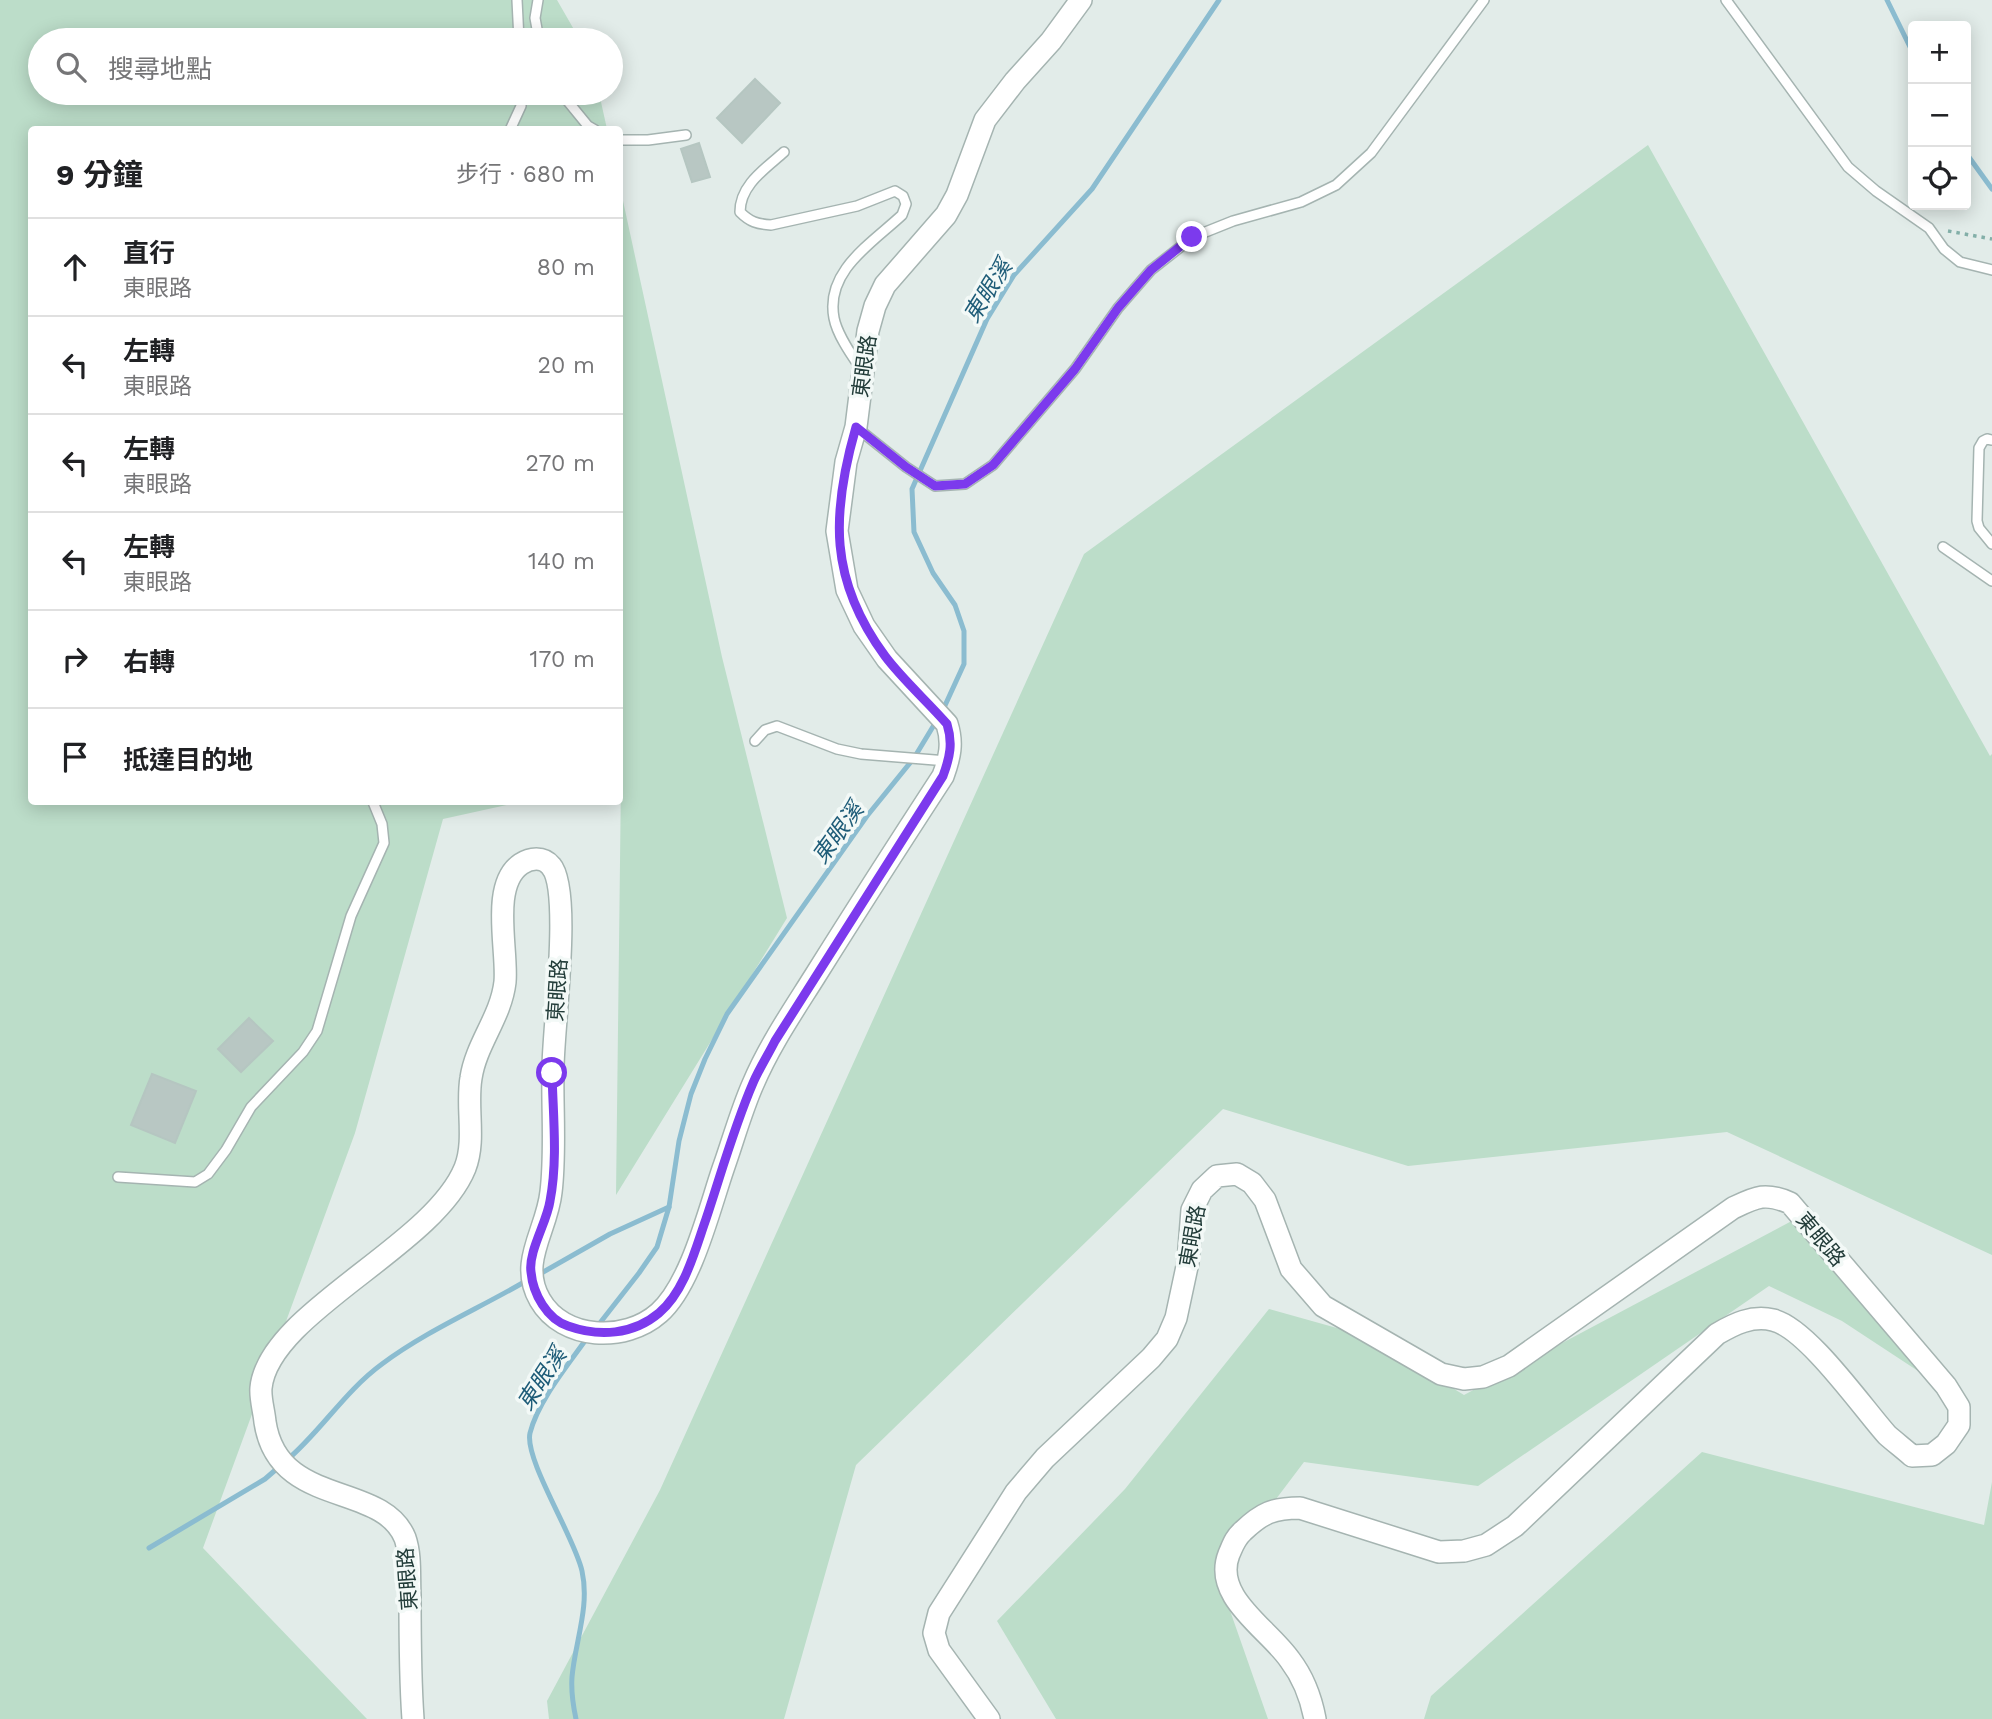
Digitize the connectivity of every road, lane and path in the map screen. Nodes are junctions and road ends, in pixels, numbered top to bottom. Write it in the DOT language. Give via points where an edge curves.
graph roads {
  1 [pos="517,0"];
  2 [pos="538,0"];
  3 [pos="1082,0"];
  4 [pos="1484,0"];
  5 [pos="1726,0"];
  6 [pos="518,28"];
  7 [pos="537,28"];
  8 [pos="521,105"];
  9 [pos="571,105"];
  10 [pos="512,126"];
  11 [pos="588,126"];
  12 [pos="686,135"];
  13 [pos="623,140"];
  14 [pos="784,152"];
  15 [pos="1929,228"];
  16 [pos="1992,239"];
  17 [pos="1992,270"];
  18 [pos="863,374"];
  19 [pos="856,427"];
  20 [pos="1992,440"];
  21 [pos="1992,544"];
  22 [pos="1943,547"];
  23 [pos="1992,581"];
  24 [pos="755,741"];
  25 [pos="948,761"];
  26 [pos="374,805"];
  27 [pos="118,1177"];
  28 [pos="413,1719"];
  29 [pos="989,1719"];
  30 [pos="1315,1719"];
  1 -- 6 [label="lane"];
  2 -- 7 [label="lane"];
  3 -- 18 [label="street, 東眼路" via="985,120 947,215 885,285 867,331"];
  4 -- 19 [label="lane" via="1371,153 1336,185 1301,202 1192,237 1151,270 993,465 965,484 935,486"];
  5 -- 15 [label="lane" via="1849,167"];
  8 -- 10 [label="lane"];
  9 -- 11 [label="lane"];
  12 -- 13 [label="lane"];
  14 -- 18 [label="lane" via="745,189 740,200 740,212 758,225 857,206 895,191 906,204 902,215 846,265 834,291 834,319"];
  15 -- 16 [label="path"];
  15 -- 17 [label="lane" via="1960,262"];
  18 -- 19 [label="street, 東眼路"];
  19 -- 25 [label="street, 東眼路" via="846,462 837,531 847,590 887,659 947,724 951,737"];
  20 -- 21 [label="lane" via="1983,441 1979,448 1976,513 1979,528"];
  22 -- 23 [label="lane"];
  24 -- 25 [label="lane" via="777,726 836,749"];
  25 -- 28 [label="street, 東眼路" via="943,776 759,1072 680,1286 659,1312 635,1327 609,1334 564,1325 548,1313 530,1270 550,1202 553,1173 552,1073 561,908 555,874 550,864 540,859 526,859 505,884 504,986 470,1082 469,1157 462,1176 431,1216 296,1328 268,1363 261,1389 267,1433 288,1468 308,1483 391,1517 405,1539"];
  26 -- 27 [label="lane" via="384,844 351,916 317,1031 303,1052 251,1107 208,1174 195,1182"];
  29 -- 30 [label="street, 東眼路" via="939,1650 934,1633 939,1612 1016,1492 1167,1339 1188,1262 1192,1210 1202,1190 1217,1176 1237,1174 1252,1183 1265,1200 1291,1269 1323,1306 1441,1374 1464,1379 1509,1366 1733,1209 1758,1196 1774,1196 1790,1203 1947,1386 1959,1407 1959,1425 1946,1444 1932,1455 1912,1456 1802,1337 1776,1320 1755,1318 1717,1334 1515,1526 1486,1545 1439,1552 1300,1508 1278,1508 1235,1538 1225,1564 1230,1590 1290,1658"];
}
